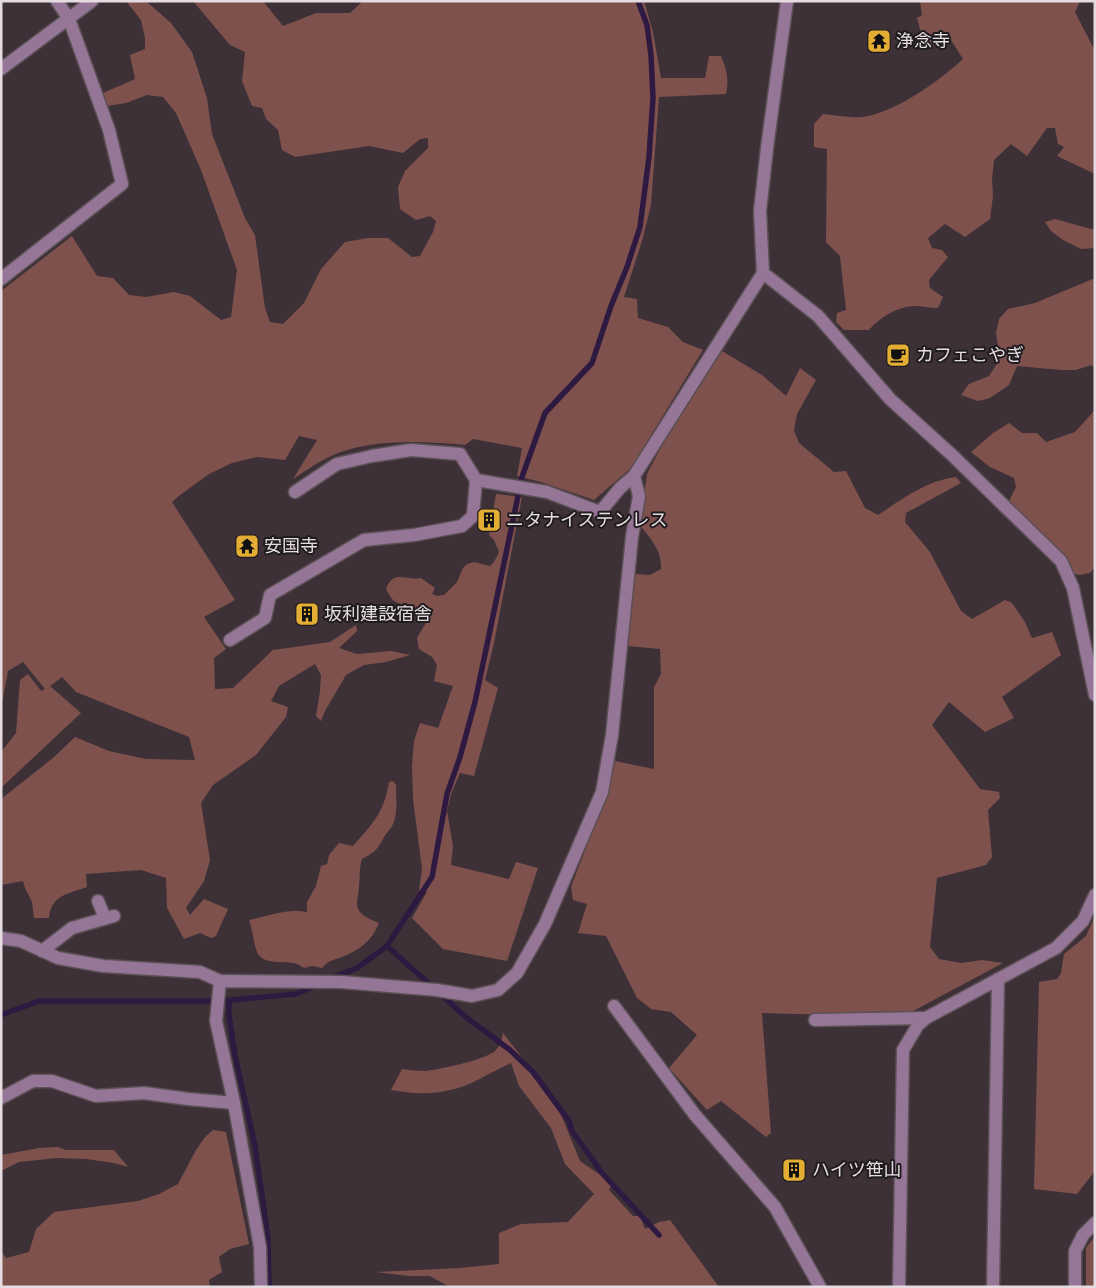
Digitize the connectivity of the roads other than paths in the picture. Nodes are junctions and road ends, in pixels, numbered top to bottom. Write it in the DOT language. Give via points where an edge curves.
graph roads {
  1 [pos="57,1"];
  2 [pos="92,1"];
  3 [pos="787,1"];
  4 [pos="69,19"];
  5 [pos="1,69"];
  6 [pos="763,273"];
  7 [pos="1,279"];
  8 [pos="634,476"];
  9 [pos="476,480"];
  10 [pos="294,492"];
  11 [pos="230,640"];
  12 [pos="1095,695"];
  13 [pos="1095,895"];
  14 [pos="98,901"];
  15 [pos="1,938"];
  16 [pos="42,950"];
  17 [pos="998,979"];
  18 [pos="220,985"];
  19 [pos="614,1006"];
  20 [pos="926,1018"];
  21 [pos="815,1020"];
  22 [pos="1,1098"];
  23 [pos="234,1103"];
  24 [pos="1095,1223"];
  25 [pos="260,1287"];
  26 [pos="820,1287"];
  27 [pos="899,1287"];
  28 [pos="993,1287"];
  29 [pos="1076,1287"];
  1 -- 4 [label="street"];
  2 -- 4 [label="street"];
  3 -- 6 [label="street" via="760,211"];
  4 -- 5 [label="street"];
  4 -- 7 [label="street" via="108,130 122,184"];
  6 -- 8 [label="street"];
  6 -- 12 [label="street" via="818,316 890,399 1061,561 1073,588"];
  8 -- 9 [label="street" via="600,512 547,492"];
  8 -- 18 [label="street" via="639,496 612,735 602,792 545,924 517,973 498,990 472,996 332,982"];
  9 -- 10 [label="street" via="460,454 411,450 338,464"];
  9 -- 11 [label="street" via="473,516 462,526 364,540 270,595 265,618"];
  13 -- 17 [label="street" via="1083,922 1056,948"];
  14 -- 16 [label="street" via="109,917 72,928"];
  15 -- 16 [label="street" via="21,941"];
  16 -- 18 [label="street" via="58,958 103,966 200,972"];
  17 -- 20 [label="street"];
  17 -- 28 [label="street"];
  18 -- 23 [label="street" via="216,1021"];
  19 -- 26 [label="street" via="695,1115 775,1207"];
  20 -- 21 [label="street"];
  20 -- 27 [label="street" via="918,1024 903,1050"];
  22 -- 23 [label="street" via="33,1081 52,1081 96,1096 144,1093"];
  23 -- 25 [label="street" via="260,1247"];
  24 -- 29 [label="street" via="1083,1235 1075,1251"];
}
